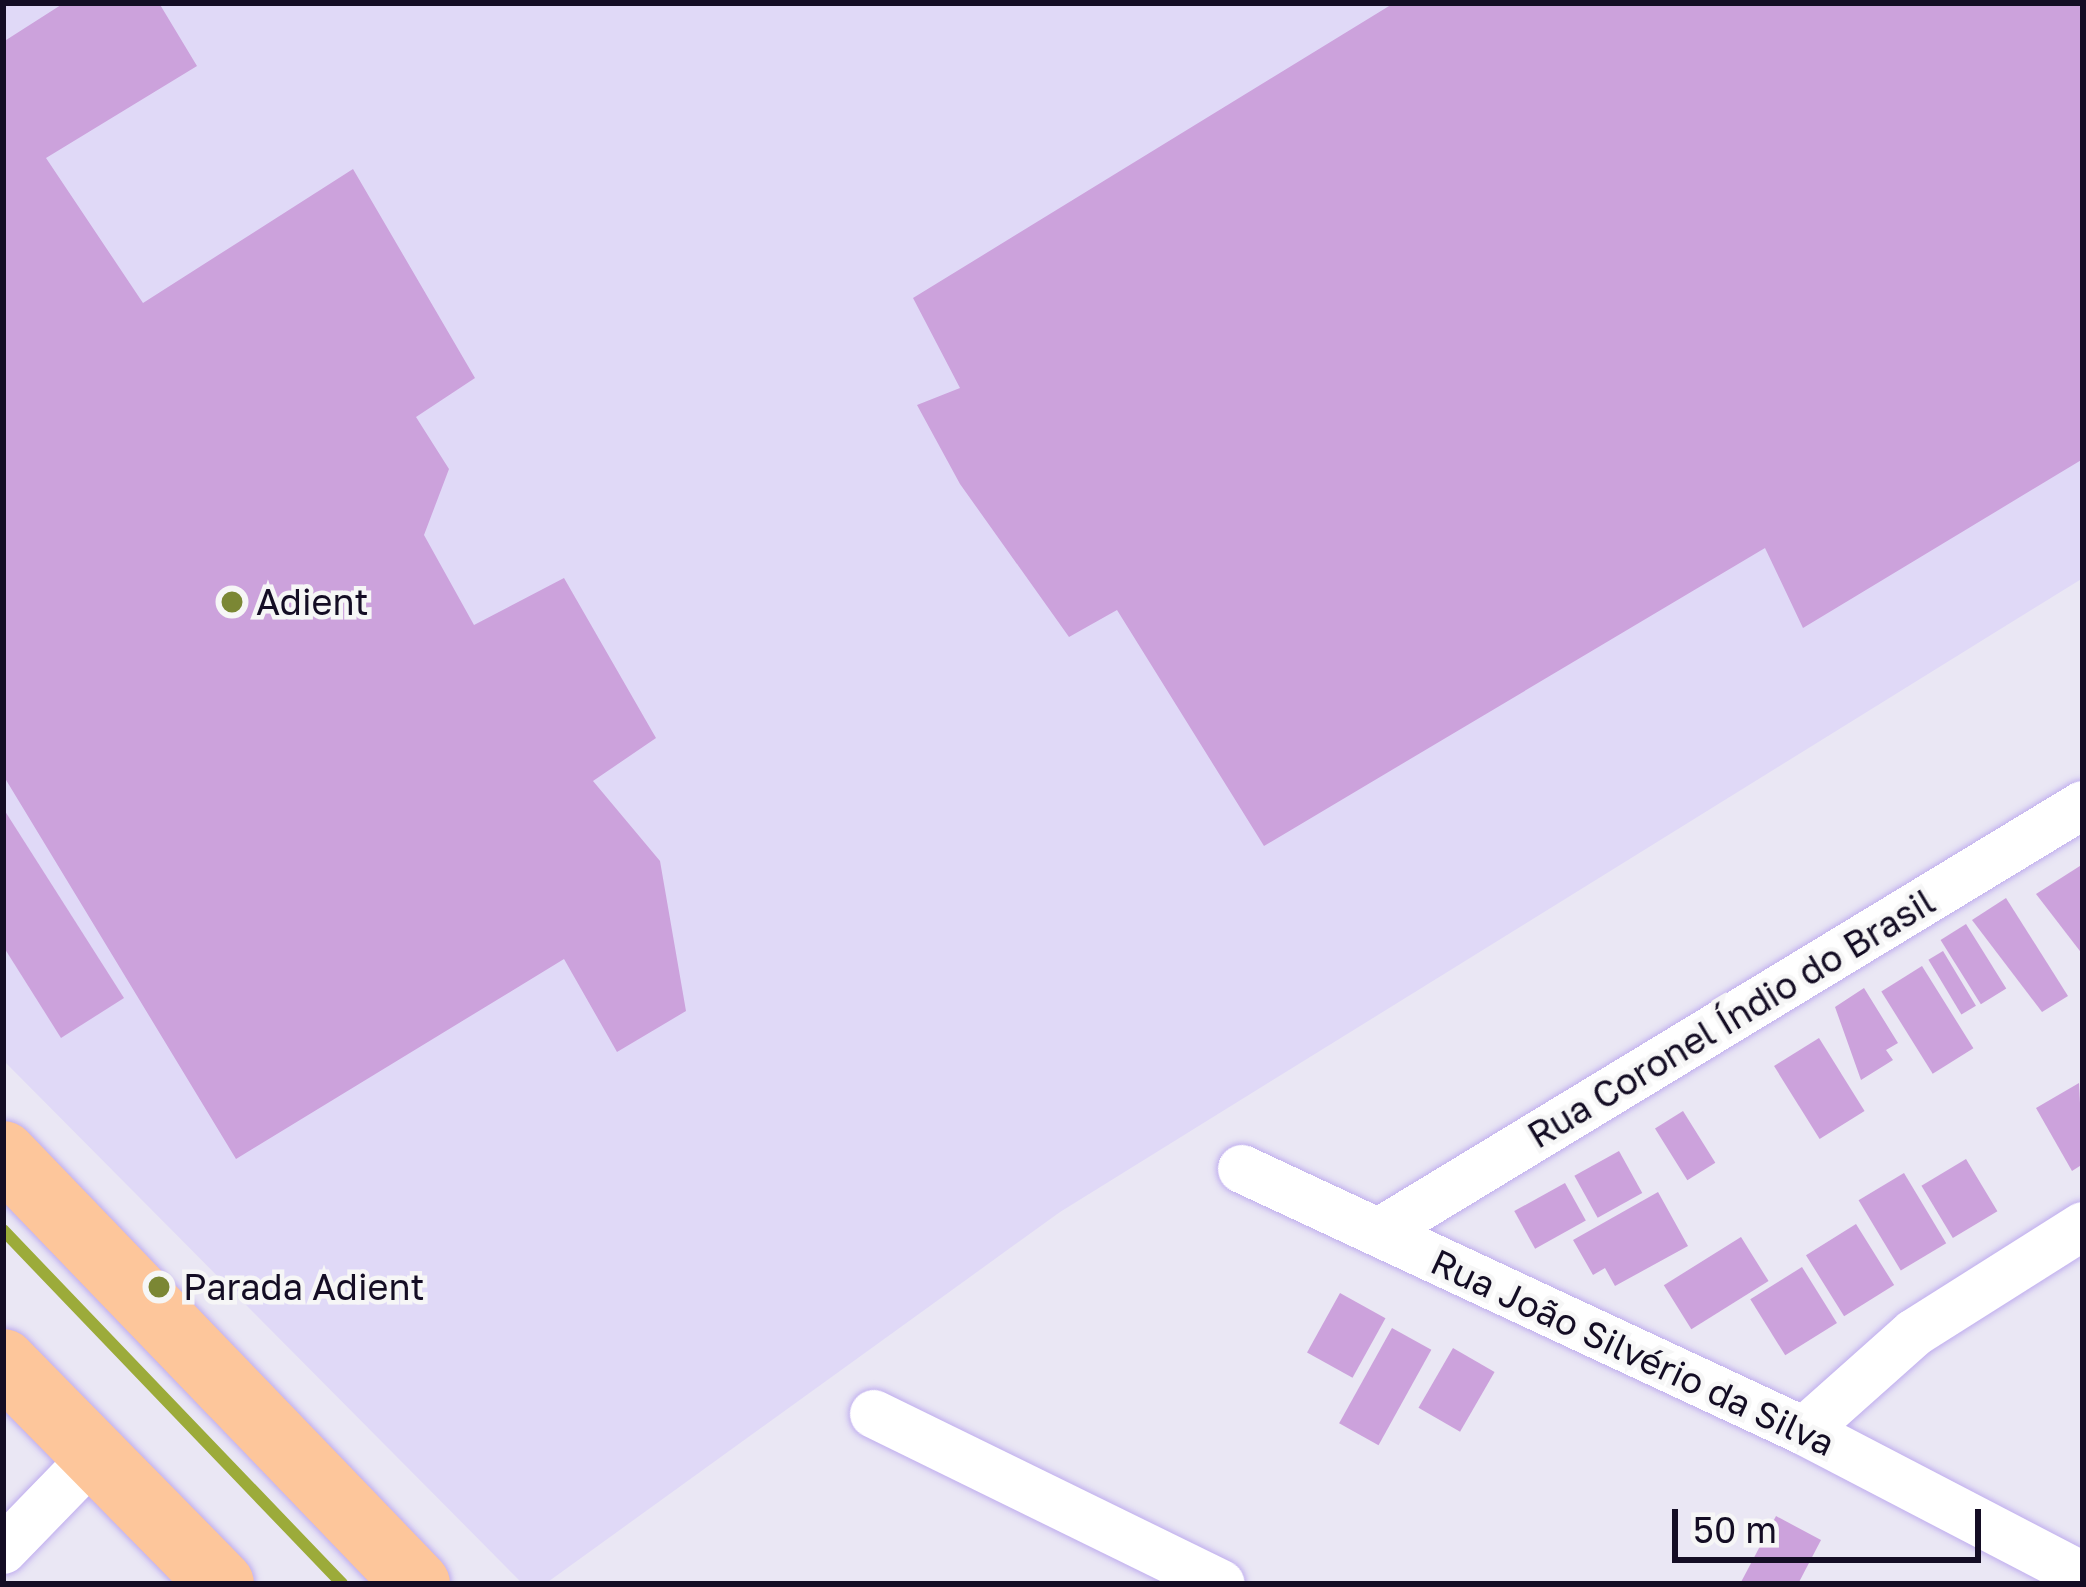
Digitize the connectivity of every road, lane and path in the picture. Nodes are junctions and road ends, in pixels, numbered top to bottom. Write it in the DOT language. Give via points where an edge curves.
graph roads {
  1 [pos="2083,805"];
  2 [pos="3,1154"];
  3 [pos="1242,1169"];
  4 [pos="2083,1226"];
  5 [pos="1378,1232"];
  6 [pos="3,1362"];
  7 [pos="874,1414"];
  8 [pos="1804,1431"];
  9 [pos="94,1456"];
  10 [pos="3,1550"];
  11 [pos="2083,1576"];
  12 [pos="221,1584"];
  13 [pos="417,1584"];
  14 [pos="1220,1584"];
  1 -- 5 [label="street, Rua Coronel Índio do Brasil"];
  2 -- 13 [label="main road"];
  3 -- 5 [label="street, Rua João Silvério da Silva"];
  4 -- 8 [label="street" via="1914,1333"];
  5 -- 8 [label="street, Rua João Silvério da Silva"];
  6 -- 9 [label="main road"];
  7 -- 14 [label="street"];
  8 -- 11 [label="street, Rua João Silvério da Silva"];
  9 -- 10 [label="street"];
  9 -- 12 [label="main road"];
}
